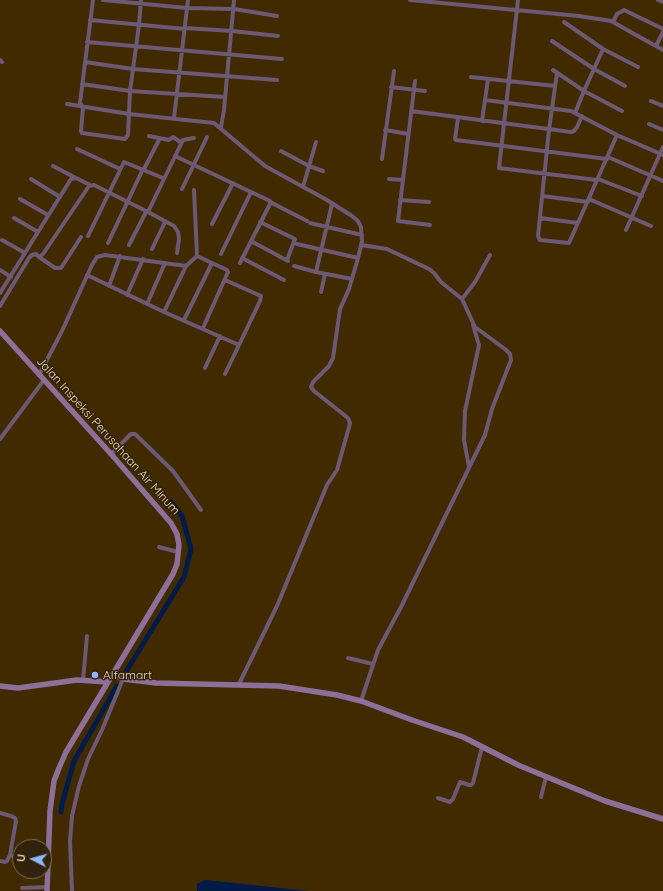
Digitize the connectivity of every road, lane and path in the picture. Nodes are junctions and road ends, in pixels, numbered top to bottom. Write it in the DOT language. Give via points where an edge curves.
graph roads {
  1 [pos="92,0"];
  2 [pos="103,0"];
  3 [pos="188,0"];
  4 [pos="234,0"];
  5 [pos="410,0"];
  6 [pos="471,0"];
  7 [pos="518,0"];
  8 [pos="658,0"];
  9 [pos="141,2"];
  10 [pos="663,2"];
  11 [pos="470,6"];
  12 [pos="187,8"];
  13 [pos="234,9"];
  14 [pos="517,11"];
  15 [pos="277,16"];
  16 [pos="90,20"];
  17 [pos="564,22"];
  18 [pos="613,22"];
  19 [pos="139,25"];
  20 [pos="185,29"];
  21 [pos="663,29"];
  22 [pos="232,31"];
  23 [pos="663,32"];
  24 [pos="278,36"];
  25 [pos="552,41"];
  26 [pos="87,42"];
  27 [pos="656,46"];
  28 [pos="136,47"];
  29 [pos="182,49"];
  30 [pos="603,49"];
  31 [pos="663,50"];
  32 [pos="229,54"];
  33 [pos="282,59"];
  34 [pos="85,62"];
  35 [pos="638,67"];
  36 [pos="133,69"];
  37 [pos="594,69"];
  38 [pos="394,71"];
  39 [pos="179,72"];
  40 [pos="227,76"];
  41 [pos="471,77"];
  42 [pos="488,79"];
  43 [pos="277,80"];
  44 [pos="415,81"];
  45 [pos="508,81"];
  46 [pos="82,84"];
  47 [pos="555,86"];
  48 [pos="625,86"];
  49 [pos="391,87"];
  50 [pos="414,89"];
  51 [pos="130,91"];
  52 [pos="425,91"];
  53 [pos="584,91"];
  54 [pos="176,95"];
  55 [pos="225,97"];
  56 [pos="485,100"];
  57 [pos="651,101"];
  58 [pos="506,103"];
  59 [pos="67,104"];
  60 [pos="663,106"];
  61 [pos="83,107"];
  62 [pos="552,108"];
  63 [pos="411,111"];
  64 [pos="622,111"];
  65 [pos="575,113"];
  66 [pos="129,114"];
  67 [pos="582,116"];
  68 [pos="174,118"];
  69 [pos="458,118"];
  70 [pos="482,121"];
  71 [pos="504,124"];
  72 [pos="649,124"];
  73 [pos="221,127"];
  74 [pos="385,130"];
  75 [pos="549,130"];
  76 [pos="663,130"];
  77 [pos="408,134"];
  78 [pos="617,135"];
  79 [pos="149,136"];
  80 [pos="207,137"];
  81 [pos="160,138"];
  82 [pos="194,138"];
  83 [pos="183,140"];
  84 [pos="316,142"];
  85 [pos="501,146"];
  86 [pos="663,148"];
  87 [pos="77,149"];
  88 [pos="281,151"];
  89 [pos="547,152"];
  90 [pos="662,154"];
  91 [pos="175,156"];
  92 [pos="607,158"];
  93 [pos="382,159"];
  94 [pos="194,164"];
  95 [pos="53,166"];
  96 [pos="309,166"];
  97 [pos="120,169"];
  98 [pos="144,169"];
  99 [pos="323,171"];
  100 [pos="545,173"];
  101 [pos="651,176"];
  102 [pos="76,178"];
  103 [pos="163,178"];
  104 [pos="31,179"];
  105 [pos="390,179"];
  106 [pos="598,179"];
  107 [pos="403,180"];
  108 [pos="663,181"];
  109 [pos="233,183"];
  110 [pos="90,185"];
  111 [pos="303,187"];
  112 [pos="182,189"];
  113 [pos="194,190"];
  114 [pos="251,192"];
  115 [pos="108,193"];
  116 [pos="543,196"];
  117 [pos="642,196"];
  118 [pos="60,197"];
  119 [pos="20,199"];
  120 [pos="400,200"];
  121 [pos="588,201"];
  122 [pos="127,202"];
  123 [pos="270,202"];
  124 [pos="429,202"];
  125 [pos="332,204"];
  126 [pos="147,212"];
  127 [pos="48,215"];
  128 [pos="632,217"];
  129 [pos="14,218"];
  130 [pos="540,218"];
  131 [pos="165,222"];
  132 [pos="260,222"];
  133 [pos="578,223"];
  134 [pos="212,224"];
  135 [pos="430,225"];
  136 [pos="651,226"];
  137 [pos="326,227"];
  138 [pos="626,230"];
  139 [pos="38,232"];
  140 [pos="362,235"];
  141 [pos="88,236"];
  142 [pos="81,237"];
  143 [pos="2,240"];
  144 [pos="251,241"];
  145 [pos="108,243"];
  146 [pos="297,244"];
  147 [pos="129,245"];
  148 [pos="361,245"];
  149 [pos="152,249"];
  150 [pos="321,249"];
  151 [pos="25,253"];
  152 [pos="177,253"];
  153 [pos="221,254"];
  154 [pos="490,255"];
  155 [pos="120,256"];
  156 [pos="197,256"];
  157 [pos="39,257"];
  158 [pos="358,258"];
  159 [pos="143,259"];
  160 [pos="165,263"];
  161 [pos="212,263"];
  162 [pos="186,266"];
  163 [pos="294,266"];
  164 [pos="0,270"];
  165 [pos="316,272"];
  166 [pos="325,274"];
  167 [pos="87,275"];
  168 [pos="11,276"];
  169 [pos="352,279"];
  170 [pos="225,280"];
  171 [pos="284,280"];
  172 [pos="109,286"];
  173 [pos="321,292"];
  174 [pos="0,293"];
  175 [pos="127,295"];
  176 [pos="462,299"];
  177 [pos="146,304"];
  178 [pos="0,306"];
  179 [pos="164,312"];
  180 [pos="184,320"];
  181 [pos="473,323"];
  182 [pos="203,328"];
  183 [pos="0,331"];
  184 [pos="220,336"];
  185 [pos="239,345"];
  186 [pos="205,368"];
  187 [pos="225,374"];
  188 [pos="39,375"];
  189 [pos="44,380"];
  190 [pos="0,439"];
  191 [pos="111,454"];
  192 [pos="469,467"];
  193 [pos="201,510"];
  194 [pos="159,547"];
  195 [pos="178,552"];
  196 [pos="87,636"];
  197 [pos="348,658"];
  198 [pos="373,664"];
  199 [pos="112,674"];
  200 [pos="123,679"];
  201 [pos="83,680"];
  202 [pos="108,682"];
  203 [pos="239,684"];
  204 [pos="0,686"];
  205 [pos="361,701"];
  206 [pos="482,747"];
  207 [pos="546,777"];
  208 [pos="541,797"];
  209 [pos="438,798"];
  210 [pos="0,813"];
  211 [pos="663,819"];
  212 [pos="48,839"];
  213 [pos="10,856"];
  214 [pos="0,861"];
  215 [pos="47,879"];
  216 [pos="22,888"];
  217 [pos="47,889"];
  218 [pos="72,891"];
  1 -- 16 [label="street"];
  2 -- 9 [label="street"];
  3 -- 12 [label="street"];
  4 -- 13 [label="street"];
  5 -- 11 [label="street"];
  6 -- 11 [label="street"];
  7 -- 14 [label="street"];
  8 -- 10 [label="street"];
  9 -- 12 [label="street"];
  9 -- 19 [label="street"];
  11 -- 14 [label="street"];
  12 -- 13 [label="street"];
  12 -- 20 [label="street"];
  13 -- 15 [label="street"];
  13 -- 22 [label="street"];
  14 -- 18 [label="street" via="579,16"];
  14 -- 45 [label="street"];
  16 -- 19 [label="street"];
  16 -- 26 [label="street"];
  17 -- 30 [label="street"];
  18 -- 21 [label="street" via="617,14 624,10"];
  18 -- 27 [label="street"];
  19 -- 20 [label="street"];
  19 -- 28 [label="street"];
  20 -- 22 [label="street"];
  20 -- 29 [label="street"];
  22 -- 24 [label="street"];
  22 -- 32 [label="street"];
  23 -- 27 [label="street"];
  25 -- 37 [label="street"];
  26 -- 28 [label="street"];
  26 -- 34 [label="street"];
  27 -- 31 [label="street"];
  28 -- 29 [label="street"];
  28 -- 36 [label="street"];
  29 -- 32 [label="street"];
  29 -- 39 [label="street"];
  30 -- 35 [label="street"];
  30 -- 37 [label="street"];
  32 -- 33 [label="street"];
  32 -- 40 [label="street"];
  34 -- 36 [label="street"];
  34 -- 46 [label="street"];
  36 -- 39 [label="street"];
  36 -- 51 [label="street"];
  37 -- 48 [label="street"];
  37 -- 53 [label="street"];
  38 -- 49 [label="street"];
  39 -- 40 [label="street"];
  39 -- 54 [label="street"];
  40 -- 43 [label="street"];
  40 -- 55 [label="street"];
  41 -- 42 [label="street"];
  42 -- 45 [label="street"];
  42 -- 56 [label="street"];
  44 -- 50 [label="street"];
  45 -- 47 [label="street"];
  45 -- 58 [label="street"];
  46 -- 51 [label="street"];
  46 -- 61 [label="street" via="80,103"];
  47 -- 53 [label="street" via="555,72"];
  47 -- 62 [label="street"];
  49 -- 50 [label="street"];
  49 -- 74 [label="street"];
  50 -- 52 [label="street"];
  50 -- 63 [label="street"];
  51 -- 54 [label="street"];
  51 -- 66 [label="street"];
  53 -- 64 [label="street"];
  53 -- 65 [label="street"];
  54 -- 55 [label="street"];
  54 -- 68 [label="street"];
  55 -- 73 [label="street"];
  56 -- 58 [label="street"];
  56 -- 70 [label="street"];
  57 -- 60 [label="street"];
  58 -- 62 [label="street"];
  58 -- 71 [label="street"];
  59 -- 61 [label="street"];
  61 -- 66 [label="street"];
  61 -- 66 [label="street" via="80,129 82,133 126,138"];
  62 -- 65 [label="street"];
  62 -- 75 [label="street"];
  63 -- 69 [label="street"];
  63 -- 77 [label="street"];
  65 -- 67 [label="street"];
  66 -- 68 [label="street"];
  67 -- 75 [label="street" via="574,131"];
  67 -- 78 [label="street"];
  68 -- 73 [label="street" via="213,122"];
  69 -- 70 [label="street"];
  69 -- 85 [label="street" via="455,140"];
  70 -- 71 [label="street"];
  71 -- 75 [label="street"];
  71 -- 85 [label="street"];
  72 -- 76 [label="street"];
  73 -- 111 [label="street" via="265,166"];
  74 -- 77 [label="street"];
  74 -- 93 [label="street"];
  75 -- 89 [label="street"];
  77 -- 107 [label="street"];
  78 -- 90 [label="street"];
  78 -- 92 [label="street"];
  79 -- 81 [label="street"];
  80 -- 94 [label="street"];
  81 -- 83 [label="street" via="169,140 173,137 180,142"];
  81 -- 98 [label="street"];
  82 -- 83 [label="street"];
  83 -- 91 [label="street"];
  84 -- 96 [label="street"];
  85 -- 89 [label="street"];
  85 -- 100 [label="street" via="499,168"];
  86 -- 90 [label="street"];
  87 -- 97 [label="street"];
  88 -- 96 [label="street"];
  89 -- 92 [label="street"];
  89 -- 100 [label="street"];
  90 -- 101 [label="street"];
  91 -- 94 [label="street"];
  91 -- 103 [label="street"];
  92 -- 101 [label="street"];
  92 -- 106 [label="street"];
  94 -- 109 [label="street"];
  94 -- 112 [label="street"];
  95 -- 102 [label="street"];
  96 -- 99 [label="street"];
  96 -- 111 [label="street"];
  97 -- 98 [label="street" via="124,162"];
  97 -- 115 [label="street"];
  98 -- 103 [label="street"];
  98 -- 122 [label="street"];
  100 -- 106 [label="street"];
  100 -- 116 [label="street"];
  101 -- 108 [label="street"];
  101 -- 117 [label="street"];
  102 -- 110 [label="street"];
  102 -- 118 [label="street" via="71,179"];
  103 -- 126 [label="street"];
  104 -- 118 [label="street"];
  105 -- 107 [label="street"];
  106 -- 117 [label="street"];
  106 -- 121 [label="street"];
  107 -- 120 [label="street"];
  109 -- 114 [label="street"];
  109 -- 134 [label="street"];
  110 -- 115 [label="street"];
  110 -- 157 [label="street"];
  111 -- 125 [label="street"];
  113 -- 156 [label="street"];
  114 -- 123 [label="street"];
  114 -- 153 [label="street"];
  115 -- 122 [label="street"];
  115 -- 141 [label="street"];
  116 -- 121 [label="street"];
  116 -- 130 [label="street"];
  117 -- 128 [label="street"];
  118 -- 127 [label="street"];
  119 -- 127 [label="street"];
  120 -- 124 [label="street"];
  120 -- 135 [label="street" via="398,221"];
  121 -- 128 [label="street"];
  121 -- 133 [label="street"];
  122 -- 126 [label="street"];
  122 -- 145 [label="street"];
  123 -- 132 [label="street"];
  123 -- 137 [label="street" via="308,222"];
  125 -- 137 [label="street"];
  125 -- 140 [label="street" via="358,221"];
  126 -- 131 [label="street"];
  126 -- 147 [label="street"];
  127 -- 139 [label="street"];
  128 -- 136 [label="street"];
  128 -- 138 [label="street"];
  129 -- 139 [label="street"];
  130 -- 133 [label="street"];
  130 -- 133 [label="street" via="540,240 567,244"];
  131 -- 149 [label="street"];
  131 -- 152 [label="street" via="174,226 178,232"];
  132 -- 144 [label="street"];
  132 -- 144 [label="street" via="295,239 288,260"];
  137 -- 140 [label="street"];
  137 -- 150 [label="street"];
  139 -- 151 [label="street"];
  140 -- 148 [label="street"];
  142 -- 157 [label="street" via="61,268 55,268"];
  143 -- 151 [label="street"];
  144 -- 171 [label="street" via="241,260"];
  146 -- 150 [label="street"];
  148 -- 158 [label="street"];
  148 -- 176 [label="street" via="387,249 425,267"];
  150 -- 158 [label="street"];
  150 -- 165 [label="street"];
  151 -- 168 [label="street"];
  154 -- 176 [label="street"];
  155 -- 159 [label="street"];
  155 -- 167 [label="street" via="97,257"];
  155 -- 172 [label="street"];
  156 -- 161 [label="street"];
  156 -- 162 [label="street"];
  157 -- 178 [label="street" via="36,254 29,258"];
  158 -- 169 [label="street"];
  159 -- 160 [label="street"];
  159 -- 175 [label="street"];
  160 -- 162 [label="street"];
  160 -- 177 [label="street"];
  161 -- 170 [label="street" via="227,270"];
  161 -- 180 [label="street"];
  162 -- 179 [label="street"];
  163 -- 165 [label="street"];
  164 -- 168 [label="street"];
  165 -- 166 [label="street"];
  166 -- 169 [label="street"];
  166 -- 173 [label="street"];
  167 -- 172 [label="street"];
  167 -- 188 [label="street"];
  168 -- 174 [label="street"];
  169 -- 203 [label="street" via="340,309 331,362 311,387 350,420 340,463 327,486 277,606"];
  170 -- 182 [label="street"];
  170 -- 185 [label="street" via="260,296"];
  172 -- 175 [label="street"];
  175 -- 177 [label="street"];
  176 -- 181 [label="street"];
  177 -- 179 [label="street"];
  179 -- 180 [label="street"];
  180 -- 182 [label="street"];
  181 -- 192 [label="street" via="479,344 465,411 464,440"];
  181 -- 192 [label="street" via="505,349 511,360 485,435"];
  182 -- 184 [label="street"];
  183 -- 188 [label="street, Jalan Inspeksi Perusahaan Air Minum"];
  184 -- 185 [label="street"];
  184 -- 186 [label="street"];
  185 -- 187 [label="street"];
  188 -- 189 [label="street, Jalan Inspeksi Perusahaan Air Minum"];
  189 -- 190 [label="street"];
  189 -- 191 [label="street, Jalan Inspeksi Perusahaan Air Minum"];
  191 -- 193 [label="street" via="131,434 135,434 173,471"];
  191 -- 195 [label="street, Jalan Inspeksi Perusahaan Air Minum" via="171,523 179,545"];
  192 -- 198 [label="street"];
  194 -- 195 [label="street"];
  195 -- 199 [label="street, Jalan Inspeksi Perusahaan Air Minum" via="173,574"];
  196 -- 201 [label="street"];
  197 -- 198 [label="street"];
  198 -- 205 [label="street"];
  199 -- 200 [label="street"];
  199 -- 202 [label="street, Jalan Inspeksi Perusahaan Air Minum"];
  200 -- 203 [label="street" via="156,683"];
  200 -- 218 [label="street" via="79,786 72,816 70,841"];
  201 -- 202 [label="street"];
  201 -- 204 [label="street" via="18,688"];
  202 -- 212 [label="street, Jalan Inspeksi Perusahaan Air Minum" via="66,752 54,781"];
  203 -- 205 [label="street" via="318,691"];
  205 -- 206 [label="street" via="463,737"];
  206 -- 207 [label="street"];
  206 -- 209 [label="street" via="473,783 469,785 460,782 452,801"];
  207 -- 208 [label="street"];
  207 -- 211 [label="street" via="619,806"];
  210 -- 213 [label="street" via="15,818 16,821"];
  213 -- 214 [label="street" via="5,862"];
  215 -- 217 [label="street, Jalan Inspeksi Perusahaan Air Minum"];
  216 -- 217 [label="street"];
}
